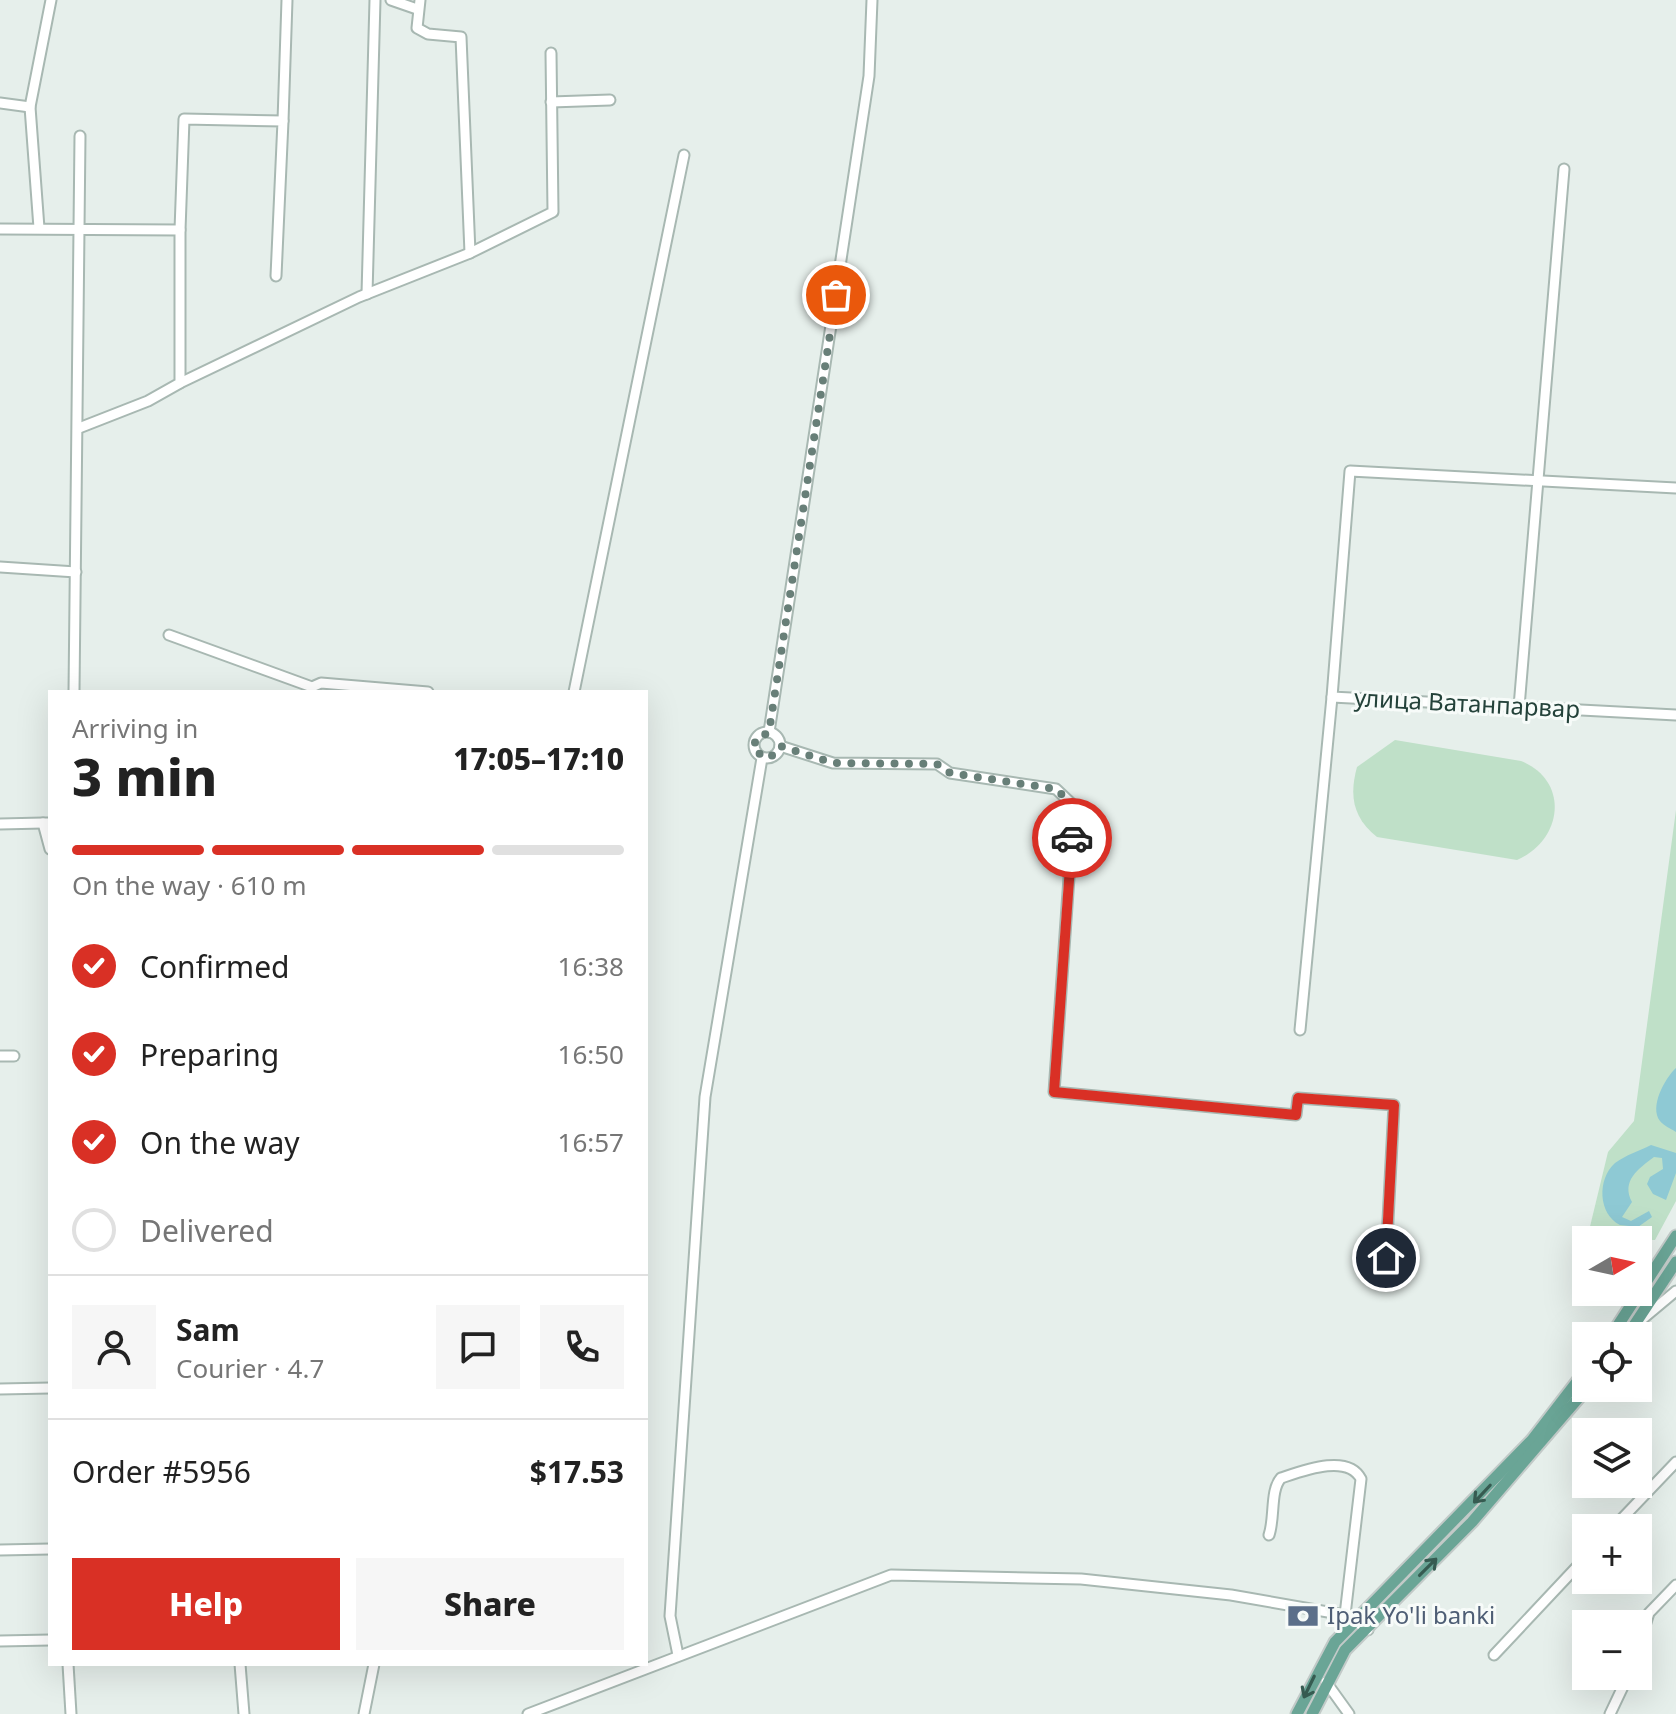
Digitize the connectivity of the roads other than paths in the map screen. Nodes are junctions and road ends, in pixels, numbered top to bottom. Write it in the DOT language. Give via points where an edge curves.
graph roads {
  1 [pos="51,0"];
  2 [pos="287,0"];
  3 [pos="375,0"];
  4 [pos="391,0"];
  5 [pos="872,0"];
  6 [pos="418,4"];
  7 [pos="551,53"];
  8 [pos="610,100"];
  9 [pos="551,102"];
  10 [pos="0,103"];
  11 [pos="30,107"];
  12 [pos="283,121"];
  13 [pos="80,136"];
  14 [pos="684,155"];
  15 [pos="1564,169"];
  16 [pos="39,228"];
  17 [pos="0,229"];
  18 [pos="180,230"];
  19 [pos="80,231"];
  20 [pos="470,253"];
  21 [pos="276,276"];
  22 [pos="367,294"];
  23 [pos="180,383"];
  24 [pos="79,428"];
  25 [pos="1538,479"];
  26 [pos="1676,488"];
  27 [pos="0,567"];
  28 [pos="76,572"];
  29 [pos="169,635"];
  30 [pos="74,690"];
  31 [pos="312,690"];
  32 [pos="404,690"];
  33 [pos="574,690"];
  34 [pos="1332,697"];
  35 [pos="1519,707"];
  36 [pos="1676,715"];
  37 [pos="769,732"];
  38 [pos="780,746"];
  39 [pos="762,758"];
  40 [pos="47,823"];
  41 [pos="0,824"];
  42 [pos="1300,1030"];
  43 [pos="0,1056"];
  44 [pos="14,1056"];
  45 [pos="1676,1236"];
  46 [pos="1386,1258"];
  47 [pos="1674,1268"];
  48 [pos="1656,1270"];
  49 [pos="1676,1291"];
  50 [pos="1621,1322"];
  51 [pos="1636,1322"];
  52 [pos="1640,1322"];
  53 [pos="48,1388"];
  54 [pos="1572,1388"];
  55 [pos="0,1389"];
  56 [pos="1575,1402"];
  57 [pos="1676,1462"];
  58 [pos="1626,1514"];
  59 [pos="1269,1535"];
  60 [pos="48,1549"];
  61 [pos="0,1550"];
  62 [pos="1572,1572"];
  63 [pos="1676,1585"];
  64 [pos="1652,1610"];
  65 [pos="1351,1618"];
  66 [pos="1368,1630"];
  67 [pos="48,1640"];
  68 [pos="0,1641"];
  69 [pos="678,1655"];
  70 [pos="1494,1655"];
  71 [pos="68,1666"];
  72 [pos="240,1666"];
  73 [pos="374,1666"];
  74 [pos="1326,1682"];
  75 [pos="1621,1690"];
  76 [pos="71,1714"];
  77 [pos="244,1714"];
  78 [pos="364,1714"];
  79 [pos="528,1714"];
  80 [pos="1297,1714"];
  81 [pos="1312,1714"];
  82 [pos="1349,1714"];
  83 [pos="1610,1714"];
  1 -- 11 [label="street"];
  2 -- 12 [label="street"];
  3 -- 22 [label="street"];
  4 -- 6 [label="street"];
  5 -- 37 [label="street" via="869,76"];
  6 -- 20 [label="street" via="415,23 422,32 461,37"];
  7 -- 9 [label="street"];
  8 -- 9 [label="street"];
  9 -- 20 [label="street" via="553,212"];
  10 -- 11 [label="street"];
  11 -- 16 [label="street"];
  12 -- 18 [label="street" via="184,119"];
  12 -- 21 [label="street"];
  13 -- 19 [label="street"];
  14 -- 33 [label="street"];
  15 -- 25 [label="street"];
  16 -- 17 [label="street"];
  16 -- 19 [label="street"];
  18 -- 19 [label="street"];
  18 -- 23 [label="street"];
  19 -- 24 [label="street"];
  20 -- 22 [label="street"];
  22 -- 23 [label="street"];
  23 -- 24 [label="street"];
  24 -- 28 [label="street"];
  25 -- 26 [label="street, улица Ватанпарвар"];
  25 -- 34 [label="street, улица Ватанпарвар" via="1350,471"];
  25 -- 35 [label="street"];
  27 -- 28 [label="street"];
  28 -- 30 [label="street"];
  29 -- 31 [label="street"];
  31 -- 32 [label="street" via="321,683"];
  34 -- 35 [label="street, улица Ватанпарвар"];
  34 -- 42 [label="street"];
  35 -- 36 [label="street, улица Ватанпарвар"];
  37 -- 38 [label="street"];
  37 -- 39 [label="street" via="755,740 755,752"];
  38 -- 39 [label="street" via="774,757"];
  38 -- 46 [label="street" via="833,763 937,764 950,773 1056,789 1074,806 1054,1092 1296,1115 1298,1098 1394,1105"];
  39 -- 69 [label="street" via="705,1097 670,1616"];
  40 -- 41 [label="street"];
  43 -- 44 [label="street"];
  45 -- 48 [label="main road"];
  47 -- 48 [label="street"];
  47 -- 51 [label="main road"];
  48 -- 50 [label="main road"];
  49 -- 52 [label="street"];
  53 -- 55 [label="street"];
  54 -- 65 [label="main road, one-way" via="1532,1440"];
  66 -- 56 [label="main road, one-way" via="1472,1522"];
  57 -- 58 [label="street"];
  59 -- 65 [label="street" via="1281,1478 1331,1465 1357,1472 1361,1479"];
  60 -- 61 [label="street"];
  62 -- 70 [label="street"];
  63 -- 64 [label="street"];
  65 -- 66 [label="street"];
  65 -- 69 [label="street" via="1231,1595 1081,1579 891,1575"];
  65 -- 80 [label="main road, one-way"];
  66 -- 74 [label="main road" via="1345,1650"];
  67 -- 68 [label="street"];
  69 -- 79 [label="street"];
  71 -- 76 [label="street"];
  72 -- 77 [label="street"];
  73 -- 78 [label="street"];
  74 -- 81 [label="main road"];
  74 -- 82 [label="street"];
  75 -- 83 [label="street"];
}
